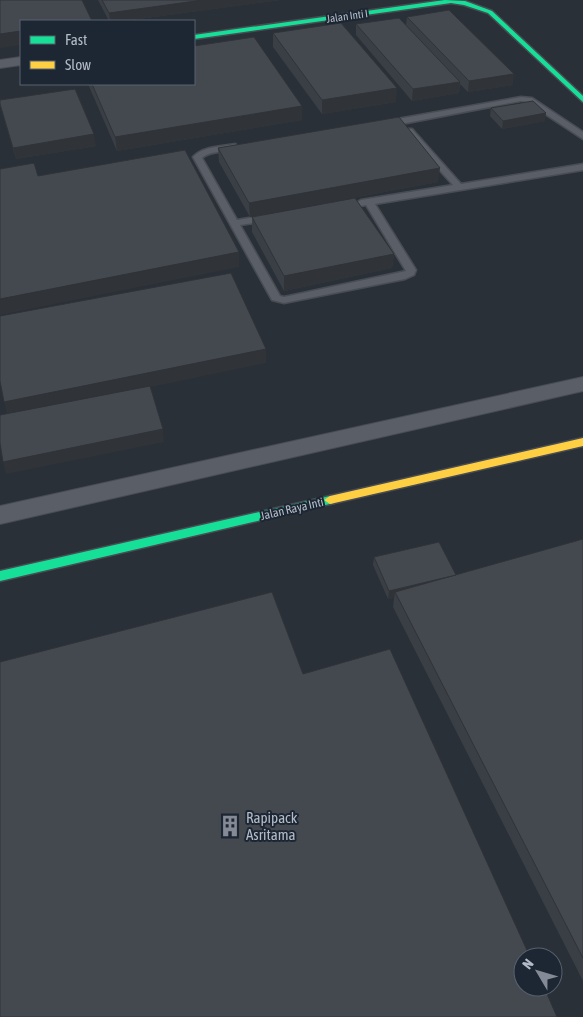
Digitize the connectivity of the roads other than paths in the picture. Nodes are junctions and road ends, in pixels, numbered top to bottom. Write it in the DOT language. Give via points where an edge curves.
graph roads {
  1 [pos="195,37"];
  2 [pos="20,62"];
  3 [pos="0,64"];
  4 [pos="583,100"];
  5 [pos="401,121"];
  6 [pos="373,126"];
  7 [pos="583,136"];
  8 [pos="241,146"];
  9 [pos="583,167"];
  10 [pos="459,187"];
  11 [pos="369,202"];
  12 [pos="350,205"];
  13 [pos="274,217"];
  14 [pos="236,223"];
  15 [pos="583,384"];
  16 [pos="583,442"];
  17 [pos="0,516"];
  18 [pos="0,576"];
  1 -- 4 [label="street, Jalan Inti I" via="451,2 465,3 490,12"];
  2 -- 3 [label="street"];
  5 -- 6 [label="lane"];
  5 -- 7 [label="lane" via="529,100"];
  5 -- 10 [label="lane"];
  8 -- 14 [label="lane" via="203,152 197,158"];
  9 -- 10 [label="lane"];
  10 -- 11 [label="lane"];
  11 -- 12 [label="lane"];
  11 -- 14 [label="lane" via="410,273 284,300 271,293"];
  13 -- 14 [label="lane"];
  15 -- 17 [label="street"];
  16 -- 18 [label="street, Jalan Raya Inti"];
}
